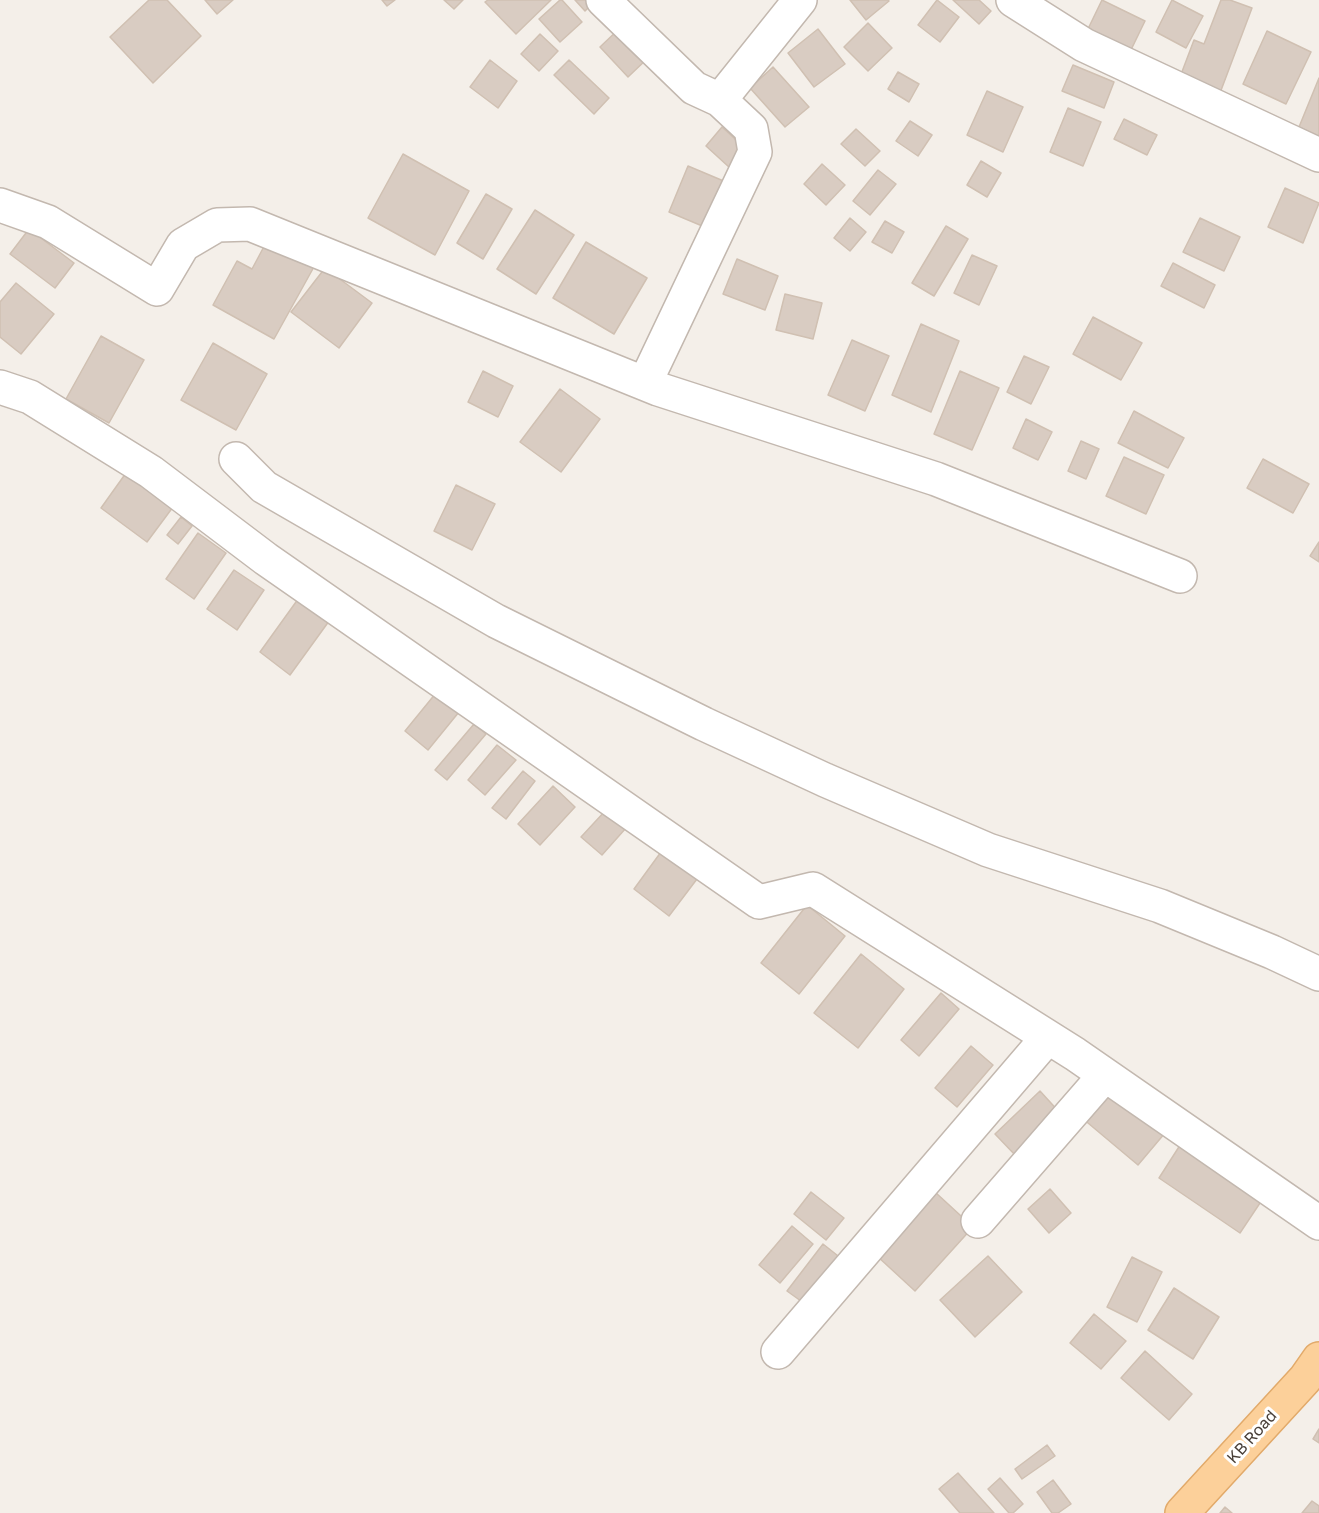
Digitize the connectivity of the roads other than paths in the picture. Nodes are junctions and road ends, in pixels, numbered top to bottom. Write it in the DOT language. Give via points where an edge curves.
graph roads {
  1 [pos="603,0"];
  2 [pos="800,0"];
  3 [pos="1012,0"];
  4 [pos="720,100"];
  5 [pos="1319,155"];
  6 [pos="0,205"];
  7 [pos="645,383"];
  8 [pos="0,387"];
  9 [pos="236,459"];
  10 [pos="1180,576"];
  11 [pos="1319,974"];
  12 [pos="1048,1037"];
  13 [pos="1105,1075"];
  14 [pos="978,1221"];
  15 [pos="1319,1223"];
  16 [pos="778,1352"];
  17 [pos="1319,1359"];
  18 [pos="1182,1513"];
  1 -- 4 [label="street" via="694,88"];
  2 -- 4 [label="street"];
  3 -- 5 [label="street" via="1084,45"];
  4 -- 7 [label="street" via="751,129 755,152"];
  6 -- 7 [label="street" via="48,222 157,289 183,245 217,225 250,224"];
  7 -- 10 [label="street" via="936,479"];
  8 -- 12 [label="street" via="30,397 151,472 266,559 759,902 813,889"];
  9 -- 11 [label="street" via="264,487 496,621 714,729 988,850 1160,906"];
  12 -- 13 [label="street"];
  12 -- 16 [label="street"];
  13 -- 14 [label="street"];
  13 -- 15 [label="street"];
  17 -- 18 [label="main road, KB Road"];
}
